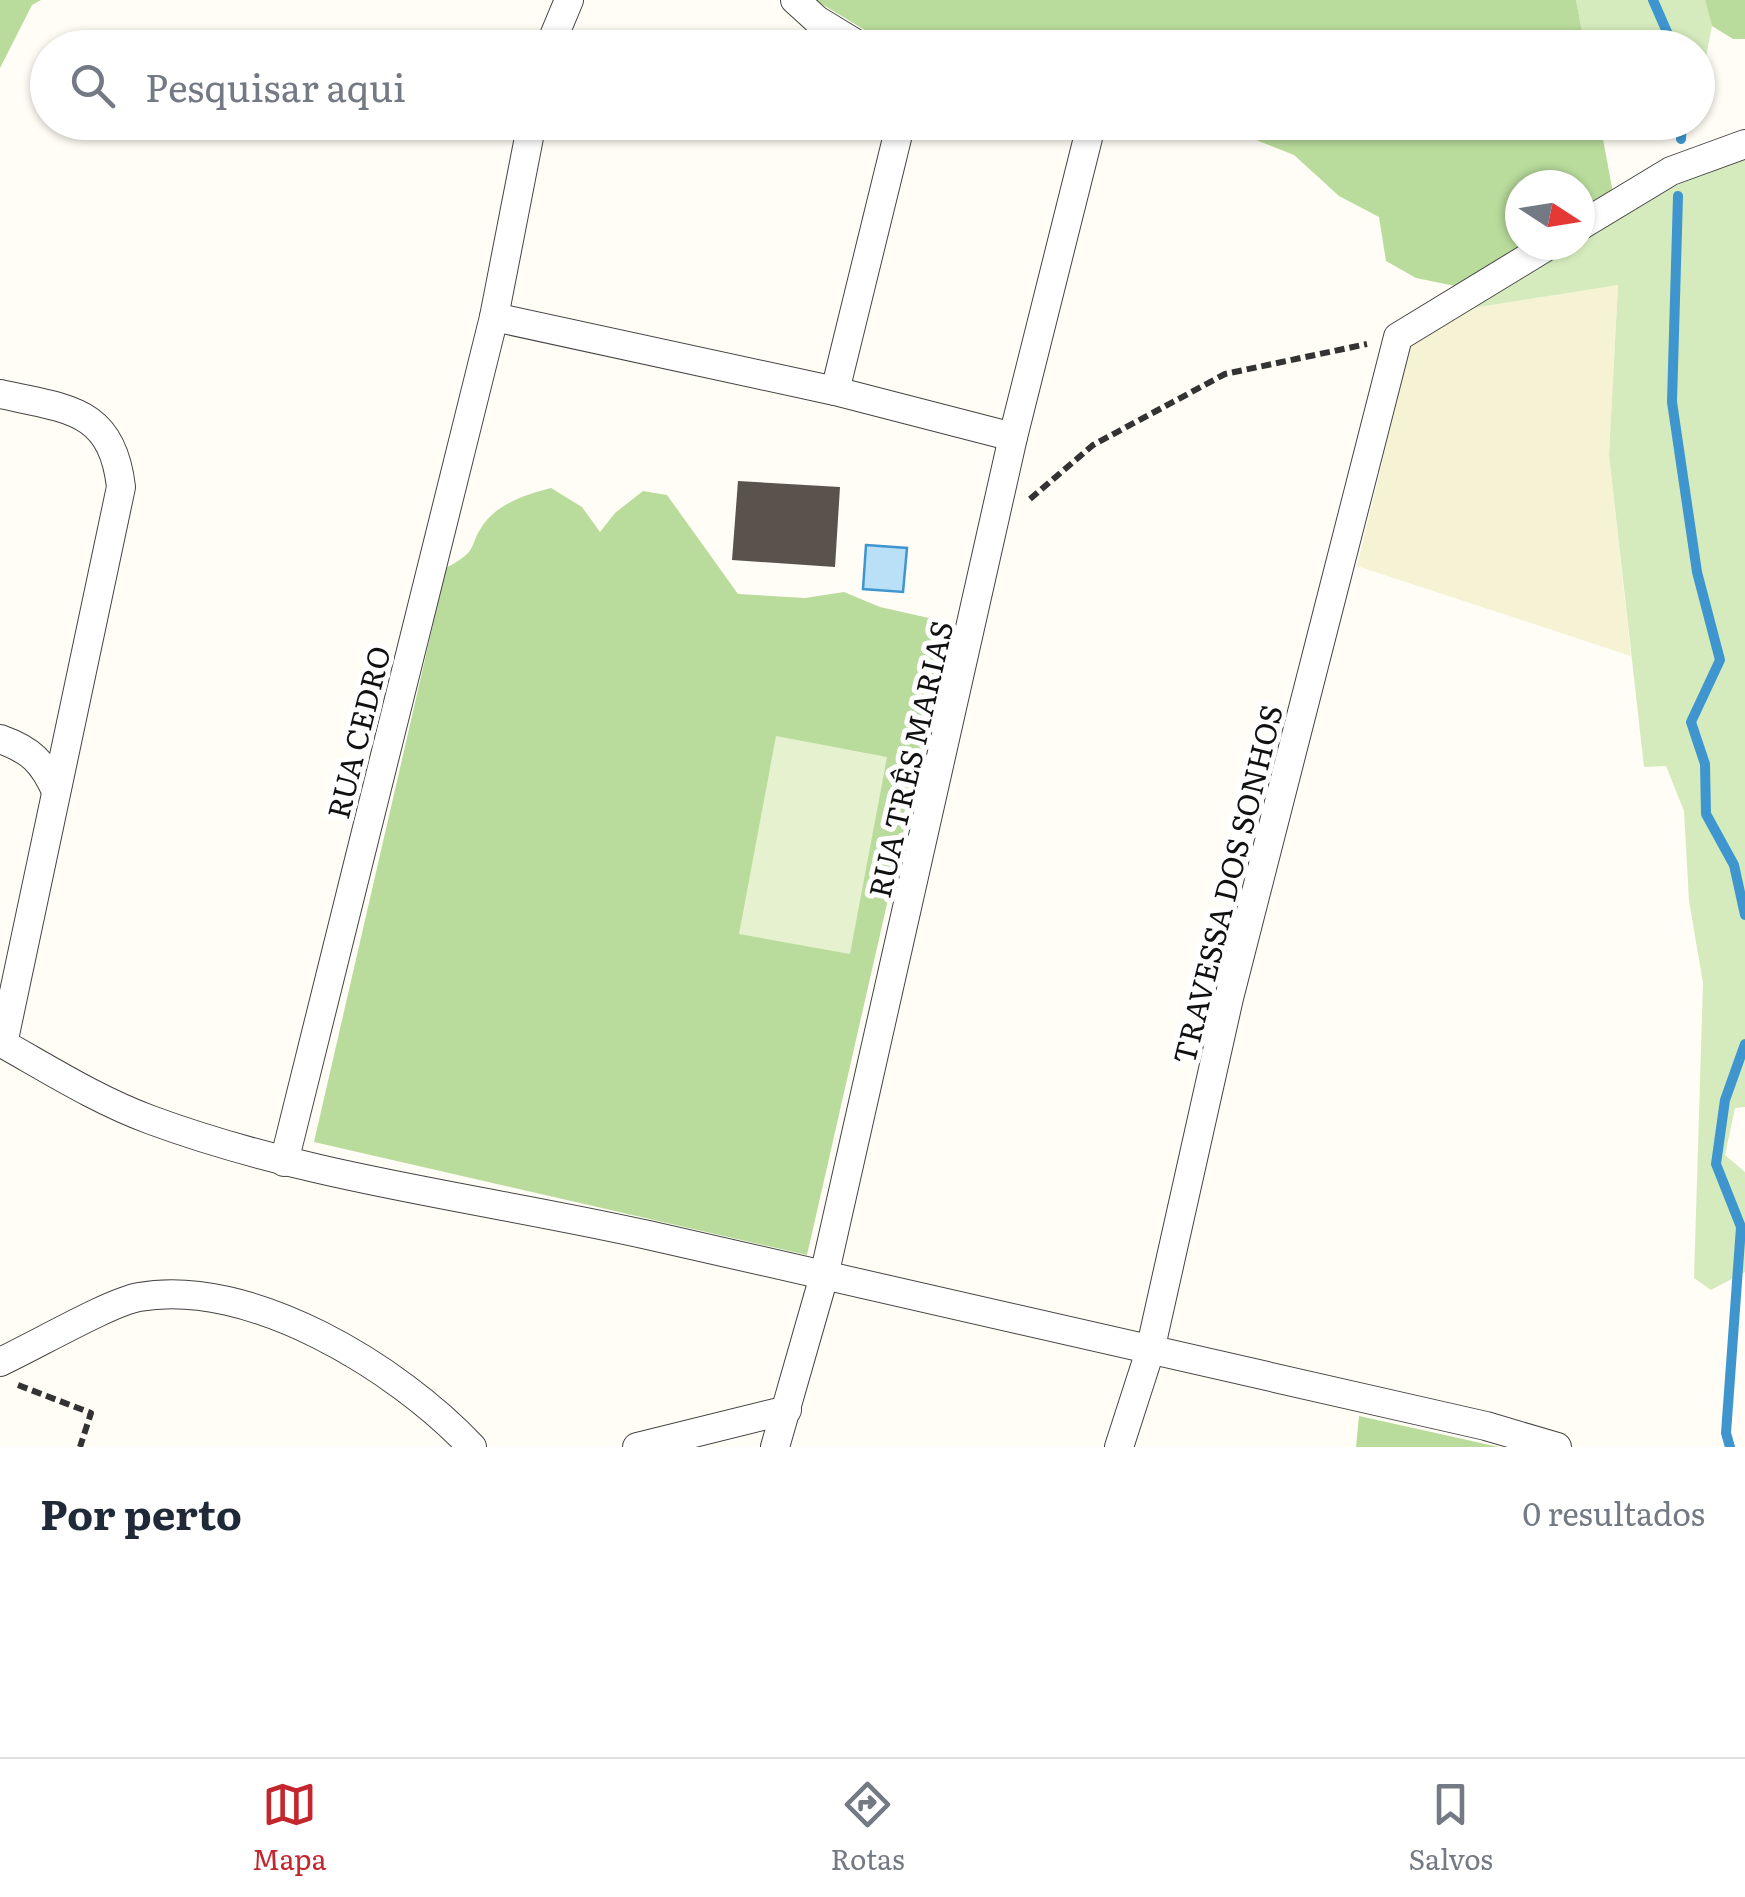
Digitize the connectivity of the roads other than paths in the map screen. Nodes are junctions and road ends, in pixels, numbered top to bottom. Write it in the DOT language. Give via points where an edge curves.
graph roads {
  1 [pos="568,0"];
  2 [pos="795,0"];
  3 [pos="556,30"];
  4 [pos="833,30"];
  5 [pos="528,140"];
  6 [pos="897,140"];
  7 [pos="1087,140"];
  8 [pos="1745,144"];
  9 [pos="1595,217"];
  10 [pos="1524,260"];
  11 [pos="494,317"];
  12 [pos="835,391"];
  13 [pos="0,394"];
  14 [pos="1013,437"];
  15 [pos="0,740"];
  16 [pos="56,792"];
  17 [pos="1,1043"];
  18 [pos="284,1162"];
  19 [pos="824,1276"];
  20 [pos="1150,1351"];
  21 [pos="0,1362"];
  22 [pos="786,1410"];
  23 [pos="472,1447"];
  24 [pos="636,1447"];
  25 [pos="774,1447"];
  26 [pos="1119,1447"];
  27 [pos="1557,1447"];
  1 -- 3 [label="street"];
  2 -- 4 [label="street"];
  5 -- 11 [label="street, RUA CEDRO"];
  6 -- 12 [label="street"];
  7 -- 14 [label="street, RUA TRÊS MARIAS"];
  8 -- 9 [label="street" via="1670,171"];
  10 -- 20 [label="street, TRAVESSA DOS SONHOS" via="1398,337 1229,998"];
  11 -- 12 [label="street"];
  11 -- 18 [label="street, RUA CEDRO"];
  12 -- 14 [label="street"];
  13 -- 16 [label="street" via="82,416 105,432 118,462 118,504"];
  14 -- 19 [label="street, RUA TRÊS MARIAS"];
  15 -- 16 [label="street" via="44,764"];
  16 -- 17 [label="street"];
  17 -- 18 [label="street" via="149,1119"];
  18 -- 19 [label="street"];
  19 -- 20 [label="street"];
  19 -- 22 [label="street, RUA TRÊS MARIAS"];
  20 -- 26 [label="street, TRAVESSA DOS SONHOS"];
  20 -- 27 [label="street"];
  21 -- 23 [label="street" via="134,1298 218,1298 331,1342 409,1392"];
  22 -- 24 [label="street"];
  22 -- 25 [label="street, RUA TRÊS MARIAS"];
}
